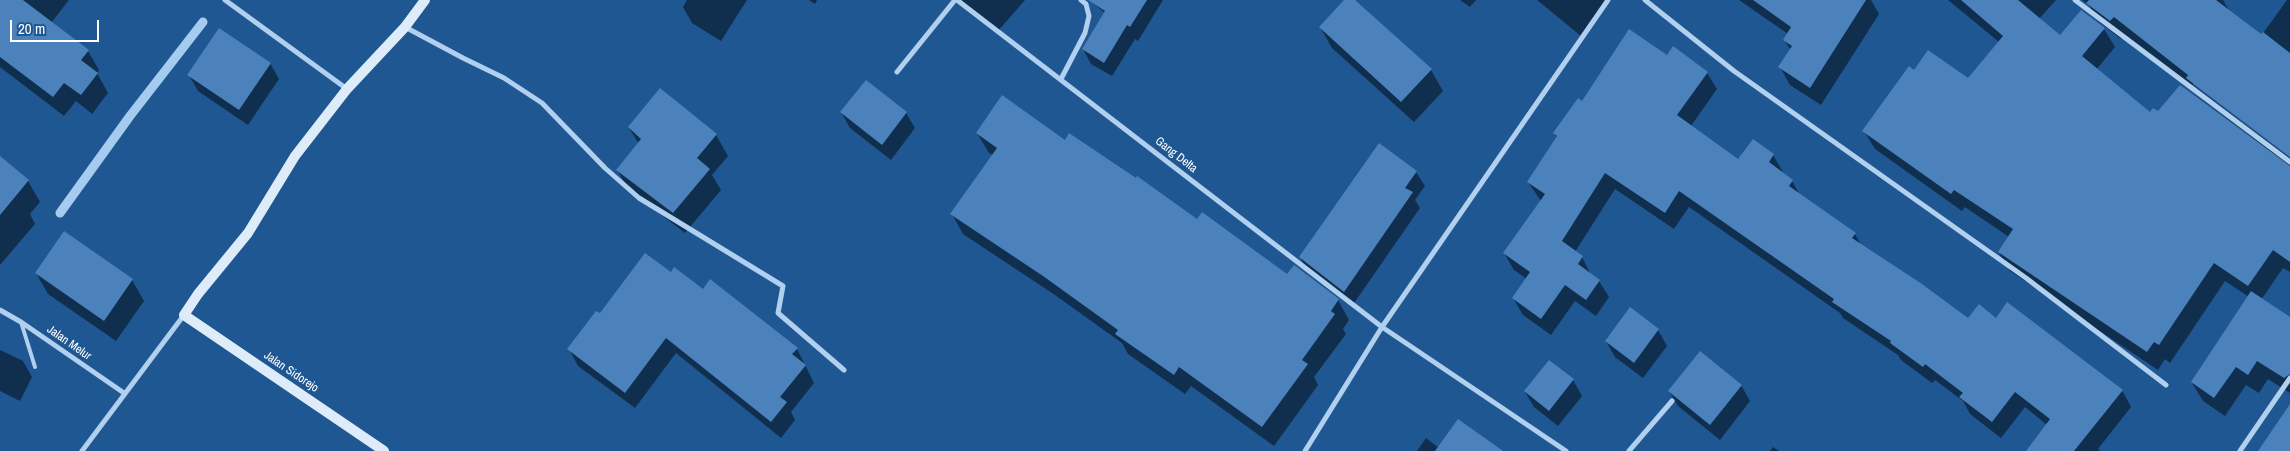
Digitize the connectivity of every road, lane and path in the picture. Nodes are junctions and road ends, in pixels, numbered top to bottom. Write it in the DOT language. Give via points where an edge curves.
graph roads {
  1 [pos="226,0"];
  2 [pos="425,0"];
  3 [pos="956,0"];
  4 [pos="1082,0"];
  5 [pos="1608,0"];
  6 [pos="1645,0"];
  7 [pos="2075,0"];
  8 [pos="405,27"];
  9 [pos="897,72"];
  10 [pos="1061,79"];
  11 [pos="347,89"];
  12 [pos="2290,162"];
  13 [pos="0,310"];
  14 [pos="184,315"];
  15 [pos="21,322"];
  16 [pos="1382,327"];
  17 [pos="35,367"];
  18 [pos="844,370"];
  19 [pos="2290,378"];
  20 [pos="2166,385"];
  21 [pos="124,393"];
  22 [pos="1672,401"];
  23 [pos="82,451"];
  24 [pos="384,451"];
  25 [pos="1305,451"];
  26 [pos="1566,451"];
  27 [pos="1629,451"];
  28 [pos="2240,451"];
  1 -- 11 [label="street"];
  2 -- 8 [label="street"];
  3 -- 9 [label="street"];
  3 -- 10 [label="street, Gang Delta"];
  4 -- 10 [label="street" via="1089,16 1085,32"];
  5 -- 16 [label="street"];
  6 -- 20 [label="street" via="1734,71 2026,278"];
  7 -- 12 [label="street"];
  8 -- 11 [label="street"];
  8 -- 18 [label="street" via="504,78 542,103 639,198 783,286 778,313"];
  10 -- 16 [label="street, Gang Delta"];
  11 -- 14 [label="street" via="295,156 248,233"];
  13 -- 15 [label="street, Jalan Melur"];
  14 -- 21 [label="street"];
  14 -- 24 [label="street, Jalan Sidorejo"];
  15 -- 17 [label="lane"];
  15 -- 21 [label="street, Jalan Melur"];
  16 -- 25 [label="street"];
  16 -- 26 [label="street, Gang Delta"];
  19 -- 28 [label="street"];
  21 -- 23 [label="street"];
  22 -- 27 [label="street"];
}
